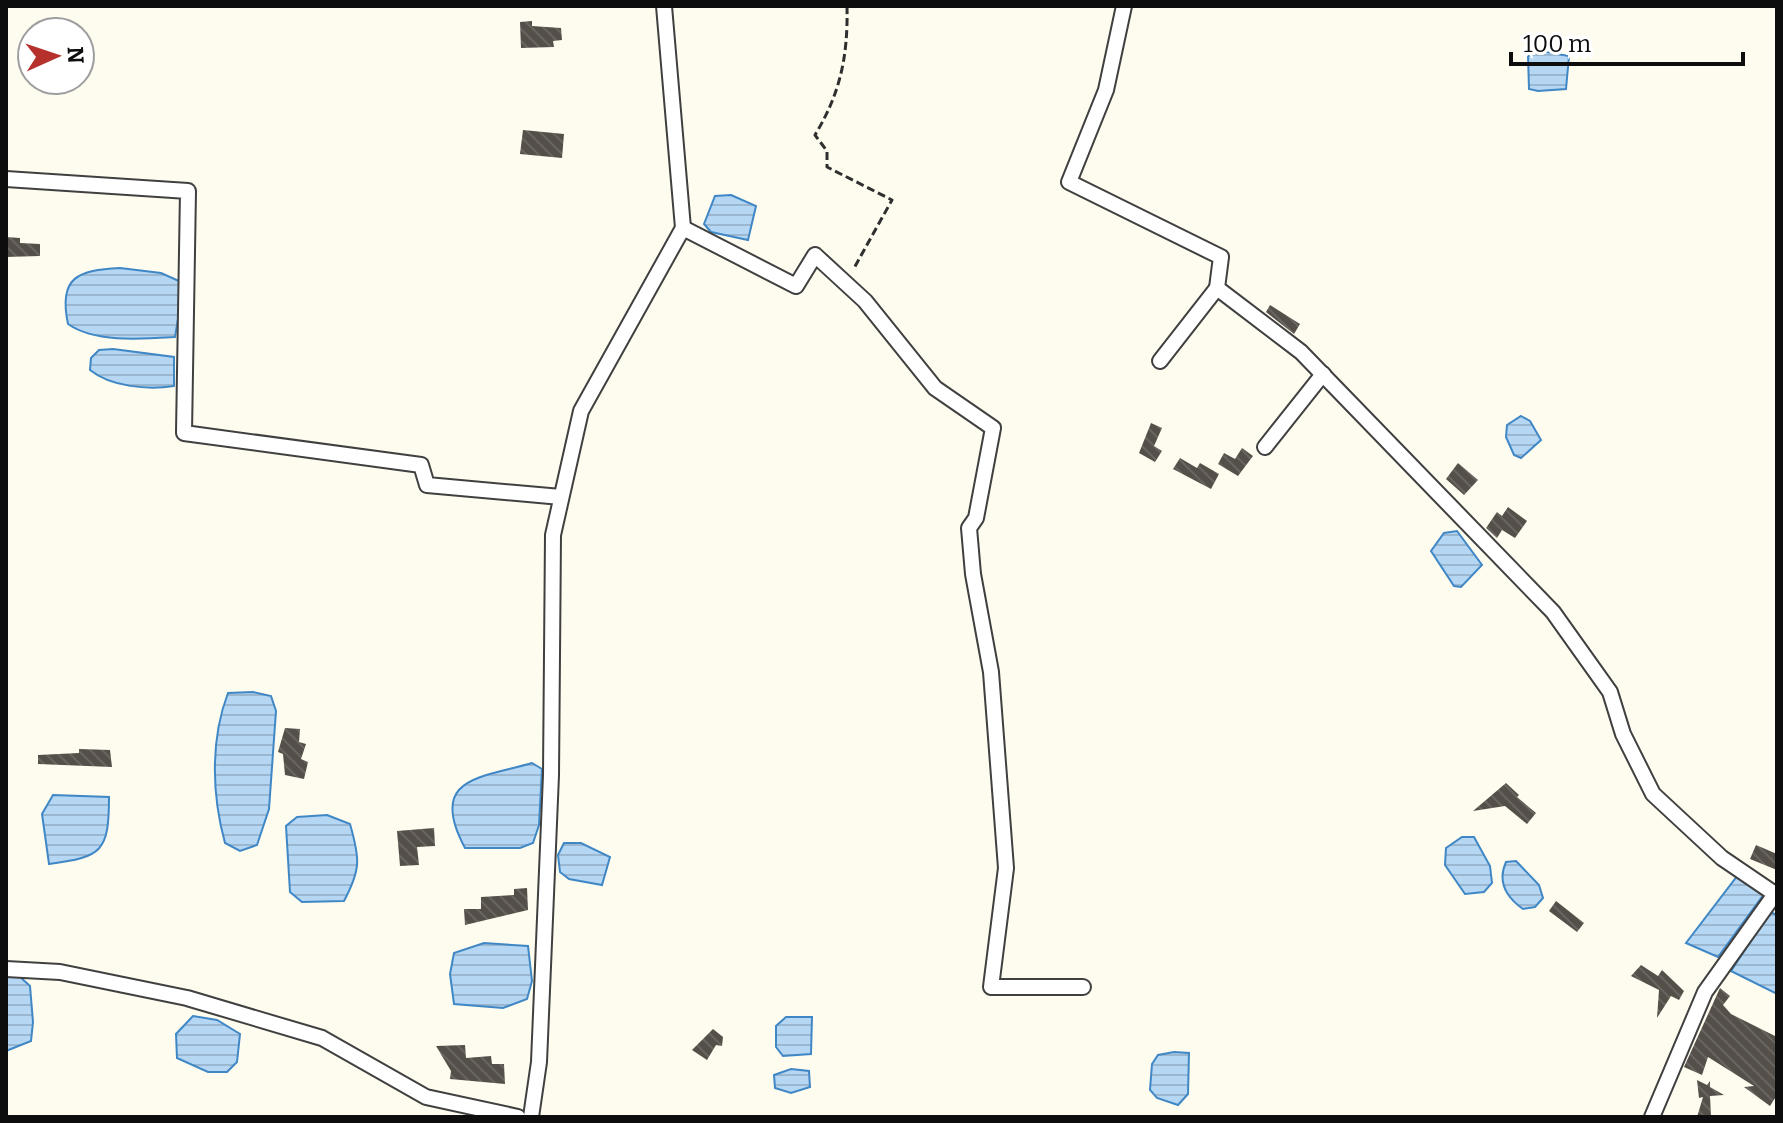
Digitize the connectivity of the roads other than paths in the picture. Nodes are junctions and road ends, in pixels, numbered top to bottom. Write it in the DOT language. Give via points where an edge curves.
graph roads {
  1 [pos="664,6"];
  2 [pos="1124,6"];
  3 [pos="6,179"];
  4 [pos="683,228"];
  5 [pos="1217,288"];
  6 [pos="1160,361"];
  7 [pos="1323,374"];
  8 [pos="1265,447"];
  9 [pos="561,497"];
  10 [pos="6,969"];
  11 [pos="1083,987"];
  12 [pos="518,1117"];
  13 [pos="531,1117"];
  14 [pos="1652,1117"];
  1 -- 4 [label="street"];
  2 -- 5 [label="street" via="1106,90 1069,182 1221,257"];
  3 -- 9 [label="street" via="188,191 184,433 421,465 427,485"];
  4 -- 9 [label="street" via="581,411"];
  4 -- 11 [label="street" via="796,286 815,255 865,301 935,388 993,428 976,518 969,528 991,672 1006,868 991,987"];
  5 -- 6 [label="street"];
  5 -- 7 [label="street"];
  7 -- 8 [label="street"];
  7 -- 14 [label="street" via="1553,612 1610,692 1623,734 1653,794 1722,858 1775,894 1705,992"];
  9 -- 13 [label="street" via="553,535 551,775 539,1062"];
  10 -- 12 [label="street" via="60,972 187,998 322,1038 426,1097"];
}
